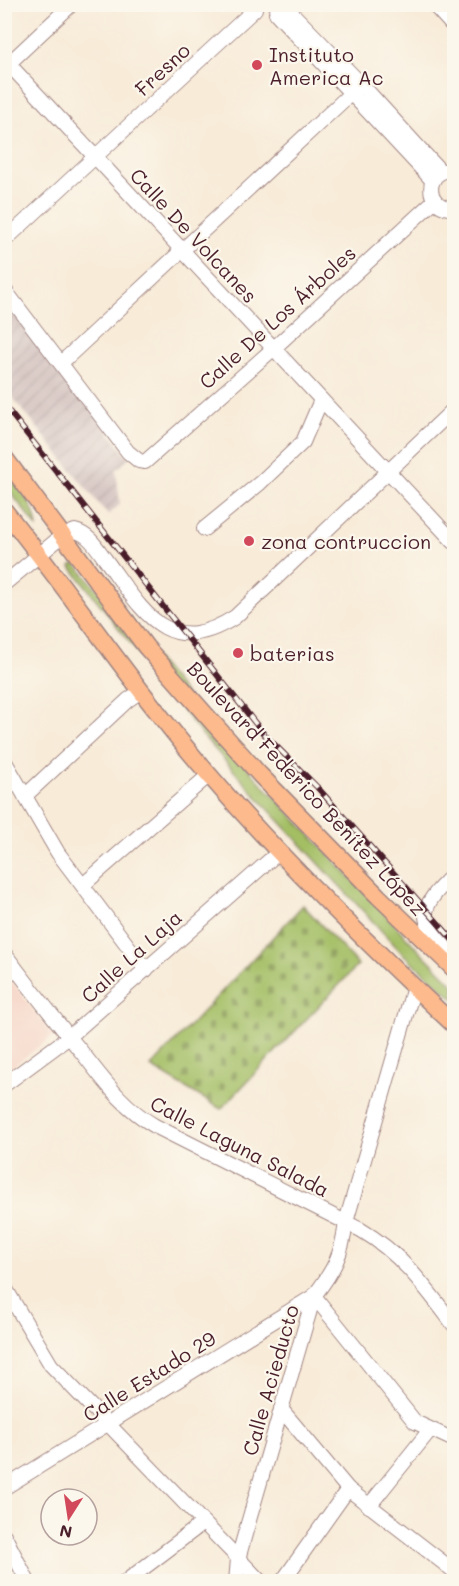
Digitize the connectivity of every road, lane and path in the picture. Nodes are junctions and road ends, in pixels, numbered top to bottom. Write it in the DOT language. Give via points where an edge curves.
graph roads {
  1 [pos="72,4"];
  2 [pos="433,4"];
  3 [pos="254,7"];
  4 [pos="281,8"];
  5 [pos="454,27"];
  6 [pos="6,64"];
  7 [pos="356,89"];
  8 [pos="96,157"];
  9 [pos="443,174"];
  10 [pos="435,200"];
  11 [pos="454,208"];
  12 [pos="4,241"];
  13 [pos="182,251"];
  14 [pos="4,289"];
  15 [pos="273,349"];
  16 [pos="61,363"];
  17 [pos="321,400"];
  18 [pos="454,409"];
  19 [pos="4,458"];
  20 [pos="388,472"];
  21 [pos="4,510"];
  22 [pos="204,529"];
  23 [pos="62,536"];
  24 [pos="454,542"];
  25 [pos="40,554"];
  26 [pos="4,584"];
  27 [pos="141,691"];
  28 [pos="4,760"];
  29 [pos="209,775"];
  30 [pos="25,796"];
  31 [pos="279,852"];
  32 [pos="454,874"];
  33 [pos="83,885"];
  34 [pos="4,953"];
  35 [pos="454,956"];
  36 [pos="454,969"];
  37 [pos="146,970"];
  38 [pos="414,987"];
  39 [pos="454,1025"];
  40 [pos="69,1037"];
  41 [pos="4,1085"];
  42 [pos="346,1222"];
  43 [pos="4,1286"];
  44 [pos="314,1296"];
  45 [pos="454,1325"];
  46 [pos="281,1409"];
  47 [pos="109,1425"];
  48 [pos="430,1430"];
  49 [pos="454,1440"];
  50 [pos="4,1488"];
  51 [pos="348,1489"];
  52 [pos="369,1506"];
  53 [pos="203,1523"];
  54 [pos="4,1535"];
  55 [pos="238,1559"];
  56 [pos="454,1571"];
  57 [pos="28,1581"];
  58 [pos="125,1581"];
  59 [pos="236,1581"];
  60 [pos="261,1581"];
  61 [pos="282,1581"];
  1 -- 6 [label="street"];
  2 -- 5 [label="street"];
  3 -- 4 [label="street" via="265,15"];
  3 -- 8 [label="street, Fresno"];
  4 -- 7 [label="street"];
  6 -- 8 [label="street, Calle De Volcanes"];
  7 -- 9 [label="street"];
  7 -- 13 [label="street"];
  8 -- 12 [label="street, Fresno"];
  8 -- 13 [label="street, Calle De Volcanes"];
  9 -- 10 [label="street" via="431,188"];
  10 -- 11 [label="street"];
  10 -- 15 [label="street, Calle De Los Árboles"];
  13 -- 15 [label="street, Calle De Volcanes"];
  13 -- 16 [label="street"];
  14 -- 16 [label="street"];
  15 -- 16 [label="street, Calle De Los Árboles" via="145,462 128,452"];
  15 -- 17 [label="street, Calle De Volcanes"];
  17 -- 20 [label="street, Calle De Volcanes"];
  17 -- 22 [label="street" via="303,442"];
  18 -- 20 [label="street"];
  19 -- 23 [label="main road, Boulevard Federico Benítez López"];
  20 -- 23 [label="street" via="234,617 199,634 179,634 158,624 89,538 75,531"];
  20 -- 24 [label="street, Calle De Volcanes"];
  21 -- 25 [label="main road"];
  23 -- 25 [label="street"];
  23 -- 36 [label="main road, Boulevard Federico Benítez López" via="146,647 252,767"];
  25 -- 26 [label="street"];
  25 -- 27 [label="main road"];
  27 -- 29 [label="main road"];
  27 -- 30 [label="street"];
  28 -- 30 [label="street"];
  29 -- 31 [label="main road"];
  29 -- 33 [label="street"];
  30 -- 33 [label="street" via="58,853"];
  31 -- 37 [label="street, Calle La Laja"];
  31 -- 38 [label="main road"];
  32 -- 35 [label="street" via="433,897 426,917 429,931"];
  33 -- 37 [label="street"];
  34 -- 40 [label="street, Calle Laguna Salada"];
  37 -- 40 [label="street, Calle La Laja"];
  38 -- 39 [label="main road"];
  38 -- 42 [label="street, Calle Acieducto"];
  40 -- 41 [label="street, Calle La Laja"];
  40 -- 42 [label="street, Calle Laguna Salada" via="133,1113"];
  42 -- 44 [label="street, Calle Acieducto" via="332,1273"];
  42 -- 45 [label="street, Calle Laguna Salada" via="383,1242 400,1258"];
  43 -- 47 [label="street" via="46,1358"];
  44 -- 46 [label="street, Calle Acieducto"];
  44 -- 47 [label="street, Calle Estado 29"];
  44 -- 48 [label="street" via="415,1422"];
  46 -- 51 [label="street"];
  46 -- 55 [label="street, Calle Acieducto"];
  47 -- 50 [label="street, Calle Estado 29"];
  47 -- 53 [label="street"];
  48 -- 49 [label="street"];
  48 -- 52 [label="street"];
  51 -- 52 [label="street"];
  51 -- 61 [label="street"];
  52 -- 56 [label="street"];
  53 -- 55 [label="street"];
  53 -- 58 [label="street"];
  54 -- 57 [label="street"];
  55 -- 59 [label="street, Calle Acieducto"];
  55 -- 60 [label="street"];
}
